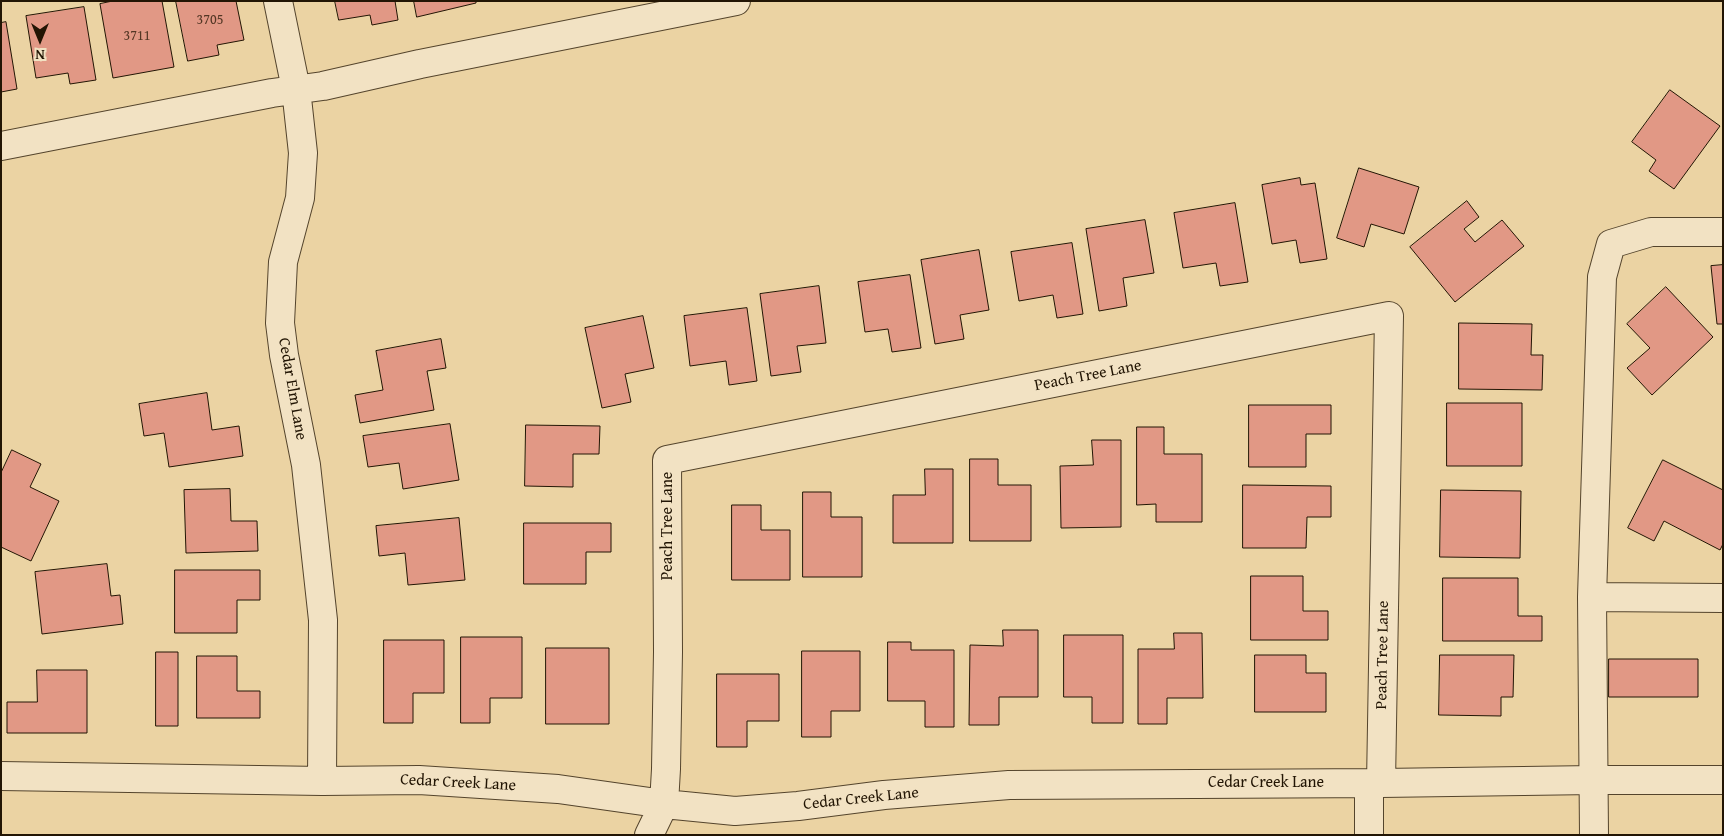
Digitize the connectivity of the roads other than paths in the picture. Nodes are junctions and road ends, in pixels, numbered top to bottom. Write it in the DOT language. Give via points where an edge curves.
graph roads {
  1 [pos="278,1"];
  2 [pos="736,1"];
  3 [pos="296,89"];
  4 [pos="1,146"];
  5 [pos="1723,232"];
  6 [pos="1592,596"];
  7 [pos="1723,598"];
  8 [pos="1,776"];
  9 [pos="1594,780"];
  10 [pos="1723,780"];
  11 [pos="322,781"];
  12 [pos="1375,783"];
  13 [pos="664,804"];
  14 [pos="649,835"];
  15 [pos="1369,835"];
  16 [pos="1594,835"];
  1 -- 3 [label="street, Cedar Elm Lane"];
  2 -- 3 [label="street"];
  3 -- 4 [label="street"];
  3 -- 11 [label="street, Cedar Elm Lane" via="303,153 300,198 283,262 280,323 306,465 323,620"];
  5 -- 6 [label="street" via="1651,232 1612,244 1602,277"];
  6 -- 7 [label="street"];
  6 -- 9 [label="street"];
  8 -- 11 [label="street, Cedar Creek Lane"];
  9 -- 10 [label="street, Cedar Creek Lane"];
  9 -- 12 [label="street, Cedar Creek Lane"];
  9 -- 16 [label="street"];
  11 -- 13 [label="street, Cedar Creek Lane" via="419,780 558,790"];
  12 -- 13 [label="street, Cedar Creek Lane" via="1009,785 735,811"];
  12 -- 13 [label="street, Peach Tree Lane" via="1389,316 667,460 668,652"];
  12 -- 15 [label="street"];
  13 -- 14 [label="street"];
}
